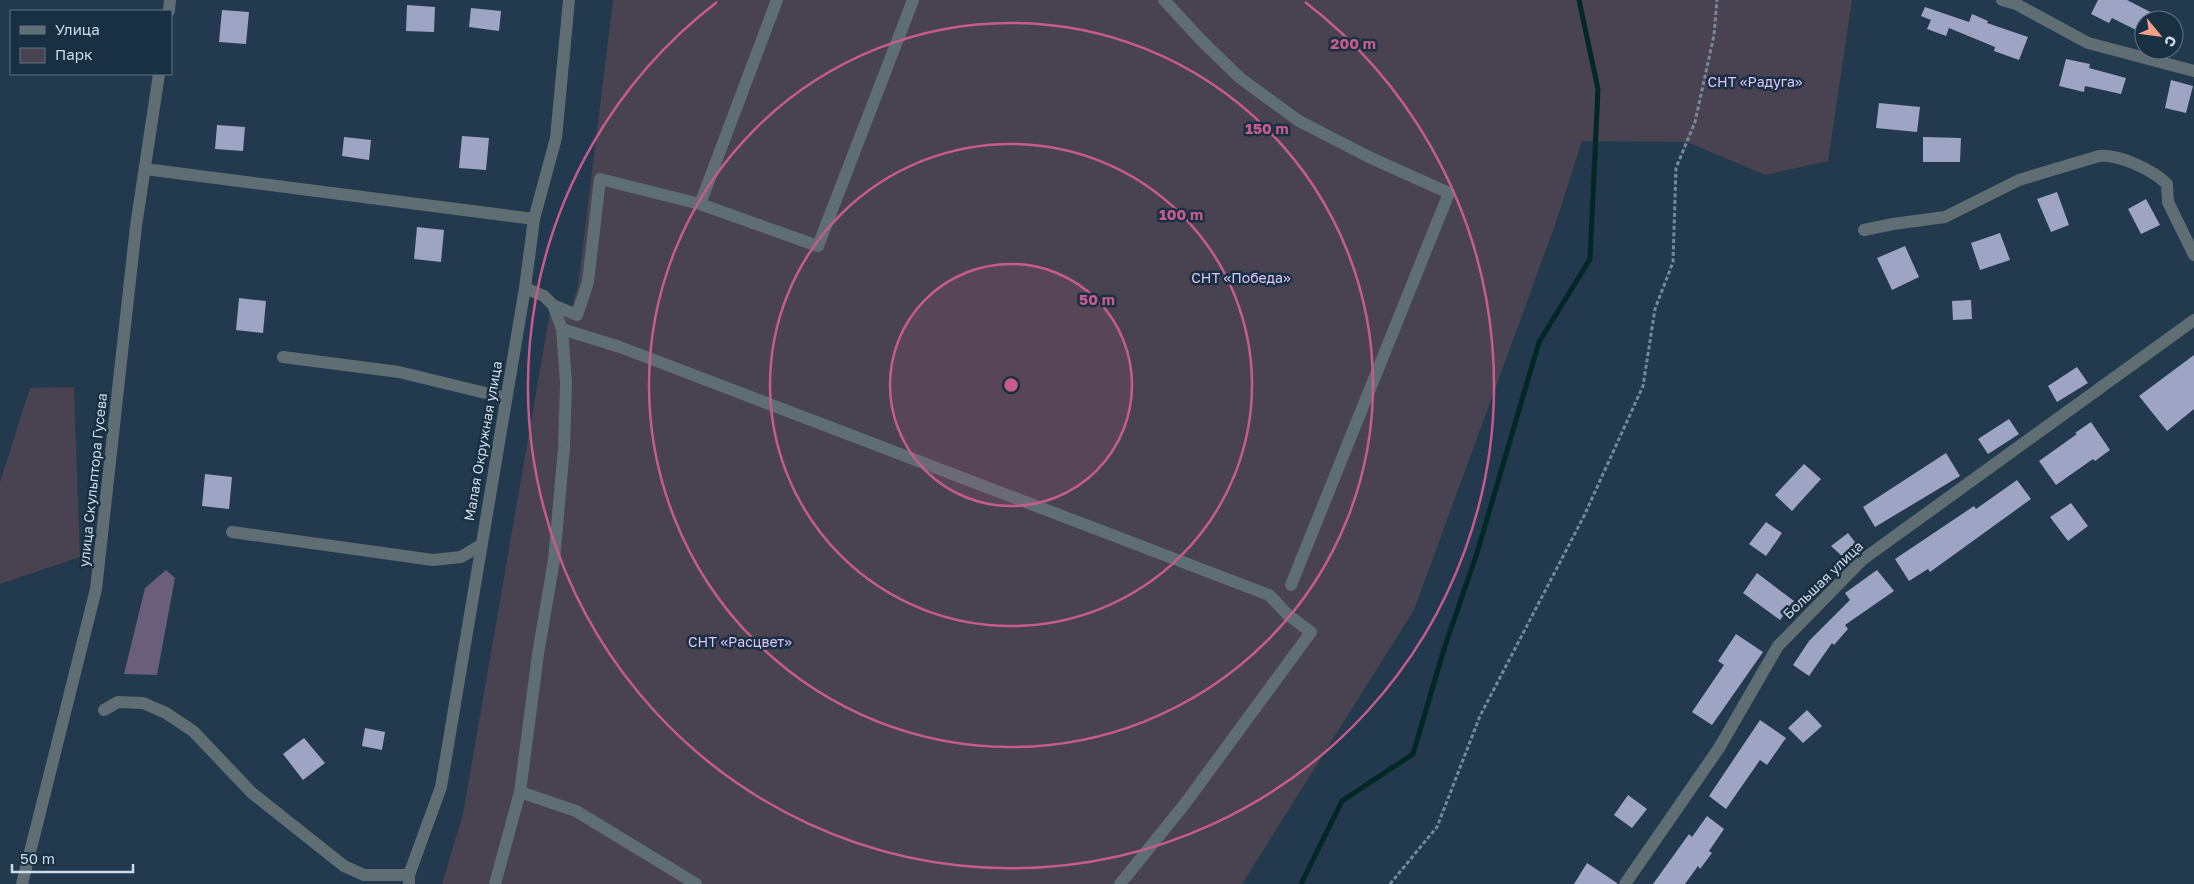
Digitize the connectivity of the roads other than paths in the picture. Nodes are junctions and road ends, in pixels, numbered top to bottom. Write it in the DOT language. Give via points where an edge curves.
graph roads {
  1 [pos="569,0"];
  2 [pos="777,0"];
  3 [pos="913,0"];
  4 [pos="1164,0"];
  5 [pos="2002,0"];
  6 [pos="2194,71"];
  7 [pos="159,75"];
  8 [pos="145,169"];
  9 [pos="700,204"];
  10 [pos="534,219"];
  11 [pos="1864,230"];
  12 [pos="2194,255"];
  13 [pos="525,288"];
  14 [pos="553,304"];
  15 [pos="2194,320"];
  16 [pos="562,329"];
  17 [pos="283,357"];
  18 [pos="506,398"];
  19 [pos="232,532"];
  20 [pos="480,545"];
  21 [pos="1290,585"];
  22 [pos="104,710"];
  23 [pos="520,792"];
  24 [pos="409,880"];
  25 [pos="22,884"];
  26 [pos="495,884"];
  27 [pos="696,884"];
  28 [pos="1120,884"];
  29 [pos="1625,884"];
  1 -- 10 [label="street, Малая Окружная улица" via="556,138"];
  2 -- 9 [label="street"];
  3 -- 9 [label="street" via="818,246"];
  4 -- 21 [label="street" via="1240,78 1299,121 1449,193"];
  5 -- 6 [label="street" via="2016,4 2088,43"];
  7 -- 8 [label="street, улица Скульптора Гусева"];
  8 -- 10 [label="street"];
  8 -- 25 [label="street, улица Скульптора Гусева" via="96,589"];
  9 -- 14 [label="street" via="600,179 588,282 577,315"];
  10 -- 13 [label="street, Малая Окружная улица"];
  11 -- 12 [label="street" via="1946,217 2019,180 2110,155 2158,175 2167,184 2168,202"];
  13 -- 14 [label="street"];
  13 -- 18 [label="street, Малая Окружная улица"];
  14 -- 16 [label="street"];
  15 -- 29 [label="street, Большая улица" via="1862,560 1778,646 1719,748"];
  16 -- 23 [label="street" via="566,383 555,551"];
  16 -- 28 [label="street" via="620,347 1269,595 1311,632 1184,805"];
  17 -- 18 [label="street" via="399,372"];
  18 -- 20 [label="street, Малая Окружная улица"];
  19 -- 20 [label="street" via="433,560 461,556"];
  20 -- 24 [label="street, Малая Окружная улица" via="441,787"];
  22 -- 24 [label="street" via="118,702 143,703 166,713 193,731 252,793 344,866 364,875"];
  23 -- 26 [label="street"];
  23 -- 27 [label="street" via="576,811"];
}
